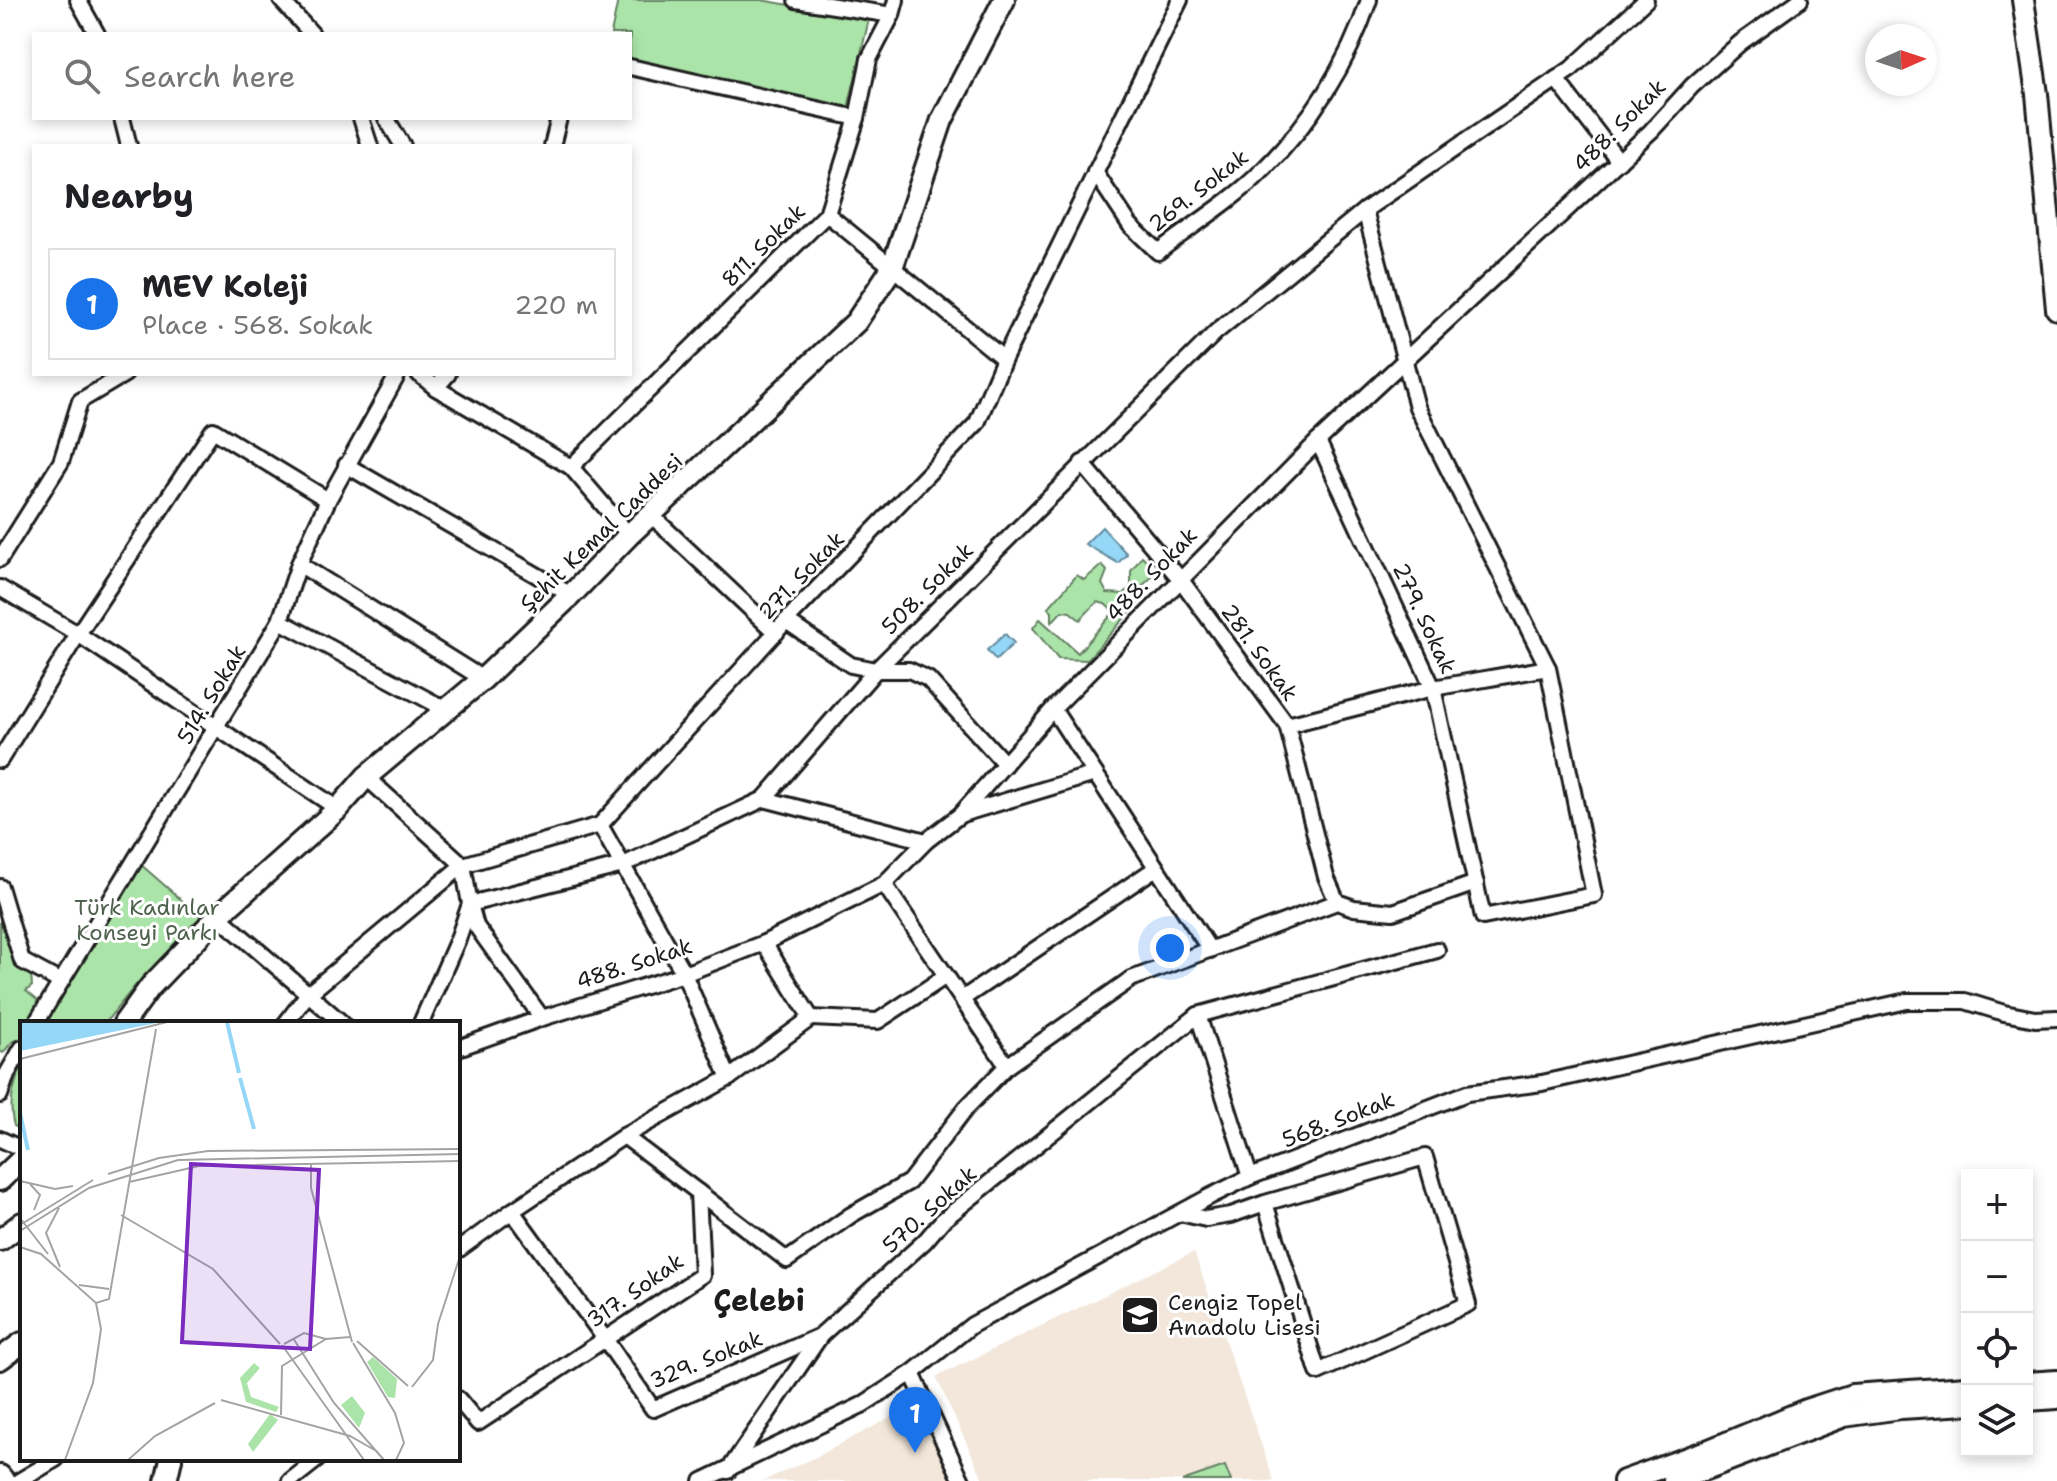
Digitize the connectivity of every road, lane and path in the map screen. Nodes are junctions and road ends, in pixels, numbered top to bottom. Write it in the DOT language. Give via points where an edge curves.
graph roads {
  1 [pos="78,0"];
  2 [pos="281,0"];
  3 [pos="796,0"];
  4 [pos="896,0"];
  5 [pos="1004,0"];
  6 [pos="1180,0"];
  7 [pos="1369,0"];
  8 [pos="1646,0"];
  9 [pos="2023,0"];
  10 [pos="1791,3"];
  11 [pos="892,15"];
  12 [pos="96,32"];
  13 [pos="310,32"];
  14 [pos="632,67"];
  15 [pos="1556,79"];
  16 [pos="857,118"];
  17 [pos="122,120"];
  18 [pos="362,120"];
  19 [pos="387,120"];
  20 [pos="558,120"];
  21 [pos="128,144"];
  22 [pos="369,144"];
  23 [pos="402,144"];
  24 [pos="552,144"];
  25 [pos="1619,161"];
  26 [pos="1095,172"];
  27 [pos="1365,210"];
  28 [pos="827,214"];
  29 [pos="892,268"];
  30 [pos="2057,309"];
  31 [pos="1004,359"];
  32 [pos="1405,361"];
  33 [pos="122,376"];
  34 [pos="397,376"];
  35 [pos="421,376"];
  36 [pos="446,376"];
  37 [pos="436,388"];
  38 [pos="1318,441"];
  39 [pos="1082,463"];
  40 [pos="346,465"];
  41 [pos="571,467"];
  42 [pos="328,500"];
  43 [pos="651,515"];
  44 [pos="629,535"];
  45 [pos="0,559"];
  46 [pos="299,564"];
  47 [pos="1181,580"];
  48 [pos="0,588"];
  49 [pos="571,595"];
  50 [pos="280,621"];
  51 [pos="786,621"];
  52 [pos="776,633"];
  53 [pos="78,634"];
  54 [pos="1548,668"];
  55 [pos="876,670"];
  56 [pos="483,679"];
  57 [pos="1433,688"];
  58 [pos="1053,709"];
  59 [pos="447,710"];
  60 [pos="1287,725"];
  61 [pos="217,727"];
  62 [pos="0,760"];
  63 [pos="1005,764"];
  64 [pos="1095,774"];
  65 [pos="366,777"];
  66 [pos="764,799"];
  67 [pos="338,809"];
  68 [pos="960,815"];
  69 [pos="600,825"];
  70 [pos="926,841"];
  71 [pos="463,865"];
  72 [pos="623,865"];
  73 [pos="1156,868"];
  74 [pos="1476,883"];
  75 [pos="884,884"];
  76 [pos="0,887"];
  77 [pos="1337,902"];
  78 [pos="470,904"];
  79 [pos="218,916"];
  80 [pos="764,943"];
  81 [pos="1210,950"];
  82 [pos="1437,950"];
  83 [pos="684,974"];
  84 [pos="946,976"];
  85 [pos="59,981"];
  86 [pos="307,995"];
  87 [pos="962,999"];
  88 [pos="1198,1015"];
  89 [pos="542,1018"];
  90 [pos="811,1018"];
  91 [pos="2057,1018"];
  92 [pos="37,1021"];
  93 [pos="125,1021"];
  94 [pos="288,1021"];
  95 [pos="340,1021"];
  96 [pos="422,1021"];
  97 [pos="460,1047"];
  98 [pos="20,1051"];
  99 [pos="1007,1066"];
  100 [pos="4,1072"];
  101 [pos="729,1078"];
  102 [pos="0,1095"];
  103 [pos="624,1136"];
  104 [pos="0,1139"];
  105 [pos="20,1148"];
  106 [pos="20,1161"];
  107 [pos="1250,1177"];
  108 [pos="0,1180"];
  109 [pos="698,1192"];
  110 [pos="1265,1203"];
  111 [pos="512,1211"];
  112 [pos="1180,1213"];
  113 [pos="20,1225"];
  114 [pos="0,1240"];
  115 [pos="460,1249"];
  116 [pos="821,1335"];
  117 [pos="605,1339"];
  118 [pos="20,1344"];
  119 [pos="0,1359"];
  120 [pos="912,1373"];
  121 [pos="2057,1381"];
  122 [pos="2033,1383"];
  123 [pos="1961,1387"];
  124 [pos="2057,1398"];
  125 [pos="2033,1400"];
  126 [pos="460,1401"];
  127 [pos="1961,1404"];
  128 [pos="53,1461"];
  129 [pos="171,1461"];
  130 [pos="315,1461"];
  131 [pos="728,1471"];
  132 [pos="0,1476"];
  133 [pos="4,1481"];
  134 [pos="19,1481"];
  135 [pos="166,1481"];
  136 [pos="290,1481"];
  137 [pos="702,1481"];
  138 [pos="962,1481"];
  139 [pos="1624,1481"];
  140 [pos="1674,1481"];
  1 -- 12 [label="street"];
  2 -- 13 [label="street"];
  3 -- 11 [label="street"];
  4 -- 11 [label="street, 811. Sokak"];
  5 -- 29 [label="main road, Şehit Kemal Caddesi" via="942,120"];
  6 -- 26 [label="street, 271. Sokak"];
  7 -- 26 [label="street, 269. Sokak" via="1356,38 1311,115 1260,173 1158,252 1130,225"];
  8 -- 15 [label="street, 508. Sokak"];
  9 -- 30 [label="main road"];
  10 -- 25 [label="street, 488. Sokak" via="1692,86"];
  11 -- 16 [label="street, 811. Sokak" via="869,59"];
  14 -- 16 [label="street"];
  15 -- 25 [label="street"];
  15 -- 27 [label="street, 508. Sokak"];
  16 -- 28 [label="street, 811. Sokak"];
  17 -- 21 [label="street"];
  18 -- 22 [label="street"];
  19 -- 23 [label="street"];
  20 -- 24 [label="street"];
  25 -- 32 [label="street, 488. Sokak"];
  26 -- 31 [label="street, 271. Sokak"];
  27 -- 32 [label="street"];
  27 -- 39 [label="street, 508. Sokak" via="1216,332"];
  28 -- 29 [label="street"];
  28 -- 41 [label="street, 811. Sokak"];
  29 -- 31 [label="street"];
  29 -- 43 [label="main road, Şehit Kemal Caddesi" via="856,322"];
  31 -- 51 [label="street, 271. Sokak" via="977,423"];
  32 -- 38 [label="street, 488. Sokak"];
  32 -- 54 [label="street" via="1417,407"];
  33 -- 45 [label="street" via="80,401 61,462"];
  34 -- 40 [label="street, 514. Sokak"];
  35 -- 37 [label="street"];
  36 -- 37 [label="street"];
  37 -- 41 [label="street"];
  38 -- 47 [label="street, 488. Sokak"];
  38 -- 57 [label="street, 279. Sokak"];
  39 -- 47 [label="street, 281. Sokak"];
  39 -- 55 [label="street, 508. Sokak"];
  40 -- 42 [label="street, 514. Sokak"];
  40 -- 49 [label="street"];
  41 -- 44 [label="street"];
  42 -- 46 [label="street, 514. Sokak"];
  42 -- 53 [label="street" via="213,430"];
  43 -- 44 [label="main road, Şehit Kemal Caddesi"];
  43 -- 52 [label="street"];
  44 -- 49 [label="main road, Şehit Kemal Caddesi"];
  46 -- 50 [label="street, 514. Sokak"];
  46 -- 56 [label="street"];
  47 -- 58 [label="street, 488. Sokak"];
  47 -- 60 [label="street, 281. Sokak"];
  48 -- 53 [label="street"];
  49 -- 56 [label="main road, Şehit Kemal Caddesi"];
  50 -- 59 [label="street"];
  50 -- 61 [label="street, 514. Sokak"];
  51 -- 52 [label="street, 271. Sokak"];
  51 -- 55 [label="street" via="851,665"];
  52 -- 69 [label="street, 271. Sokak"];
  53 -- 61 [label="street"];
  53 -- 62 [label="street"];
  54 -- 57 [label="street"];
  54 -- 74 [label="street, 279. Sokak" via="1594,895 1483,917"];
  55 -- 63 [label="street" via="909,670 928,679"];
  55 -- 66 [label="street, 508. Sokak"];
  56 -- 59 [label="main road, Şehit Kemal Caddesi"];
  57 -- 60 [label="street"];
  57 -- 74 [label="street, 279. Sokak"];
  58 -- 63 [label="street, 488. Sokak"];
  58 -- 64 [label="street"];
  59 -- 65 [label="main road, Şehit Kemal Caddesi"];
  60 -- 77 [label="street, 281. Sokak"];
  61 -- 67 [label="street"];
  61 -- 85 [label="street, 514. Sokak"];
  63 -- 68 [label="street, 488. Sokak"];
  64 -- 68 [label="street"];
  64 -- 73 [label="street"];
  65 -- 67 [label="main road, Şehit Kemal Caddesi"];
  65 -- 71 [label="street"];
  66 -- 70 [label="street"];
  66 -- 72 [label="street, 508. Sokak"];
  67 -- 79 [label="main road, Şehit Kemal Caddesi"];
  68 -- 70 [label="street, 488. Sokak"];
  69 -- 71 [label="street"];
  69 -- 72 [label="street"];
  70 -- 75 [label="street, 488. Sokak"];
  71 -- 78 [label="street"];
  71 -- 86 [label="street"];
  72 -- 78 [label="street, 508. Sokak"];
  72 -- 83 [label="street"];
  73 -- 81 [label="street"];
  73 -- 87 [label="street"];
  74 -- 77 [label="street" via="1393,912"];
  75 -- 80 [label="street, 488. Sokak"];
  75 -- 84 [label="street"];
  76 -- 85 [label="street" via="22,961"];
  77 -- 81 [label="street"];
  78 -- 89 [label="street" via="476,926"];
  78 -- 96 [label="street"];
  79 -- 86 [label="street"];
  79 -- 93 [label="main road, Şehit Kemal Caddesi" via="150,987"];
  80 -- 83 [label="street, 488. Sokak"];
  80 -- 90 [label="street"];
  81 -- 99 [label="street" via="1131,979"];
  82 -- 88 [label="street"];
  83 -- 89 [label="street, 488. Sokak"];
  83 -- 101 [label="street"];
  84 -- 87 [label="street"];
  84 -- 90 [label="street" via="878,1021"];
  85 -- 92 [label="street, 514. Sokak"];
  86 -- 94 [label="street"];
  86 -- 95 [label="street"];
  87 -- 99 [label="street"];
  88 -- 107 [label="street"];
  88 -- 116 [label="street, 570. Sokak" via="942,1221"];
  89 -- 97 [label="street, 488. Sokak"];
  90 -- 101 [label="street"];
  91 -- 107 [label="street, 568. Sokak" via="2035,1019 1965,1001 1907,1001 1542,1083 1467,1093"];
  98 -- 100 [label="street"];
  99 -- 109 [label="street" via="966,1108 909,1182 787,1260"];
  100 -- 102 [label="street"];
  101 -- 103 [label="street"];
  103 -- 109 [label="street"];
  103 -- 111 [label="street"];
  104 -- 105 [label="street"];
  106 -- 108 [label="main road"];
  107 -- 112 [label="street, 568. Sokak"];
  109 -- 117 [label="street, 317. Sokak" via="702,1275"];
  110 -- 110 [label="street" via="1318,1372 1468,1304 1425,1157"];
  110 -- 112 [label="street" via="1206,1219"];
  111 -- 115 [label="street"];
  111 -- 117 [label="street, 329. Sokak"];
  112 -- 120 [label="street, 568. Sokak" via="972,1325"];
  113 -- 114 [label="main road"];
  116 -- 117 [label="street, 329. Sokak" via="653,1409"];
  116 -- 131 [label="street, 570. Sokak"];
  117 -- 126 [label="street, 317. Sokak" via="478,1423"];
  118 -- 119 [label="main road"];
  120 -- 131 [label="street, 568. Sokak" via="862,1405"];
  120 -- 138 [label="street"];
  121 -- 122 [label="main road"];
  123 -- 139 [label="main road" via="1852,1395"];
  124 -- 125 [label="main road"];
  127 -- 140 [label="main road" via="1844,1416"];
  128 -- 134 [label="street"];
  129 -- 135 [label="main road"];
  130 -- 136 [label="street"];
  131 -- 137 [label="street, 568. Sokak"];
  132 -- 133 [label="main road"];
}
